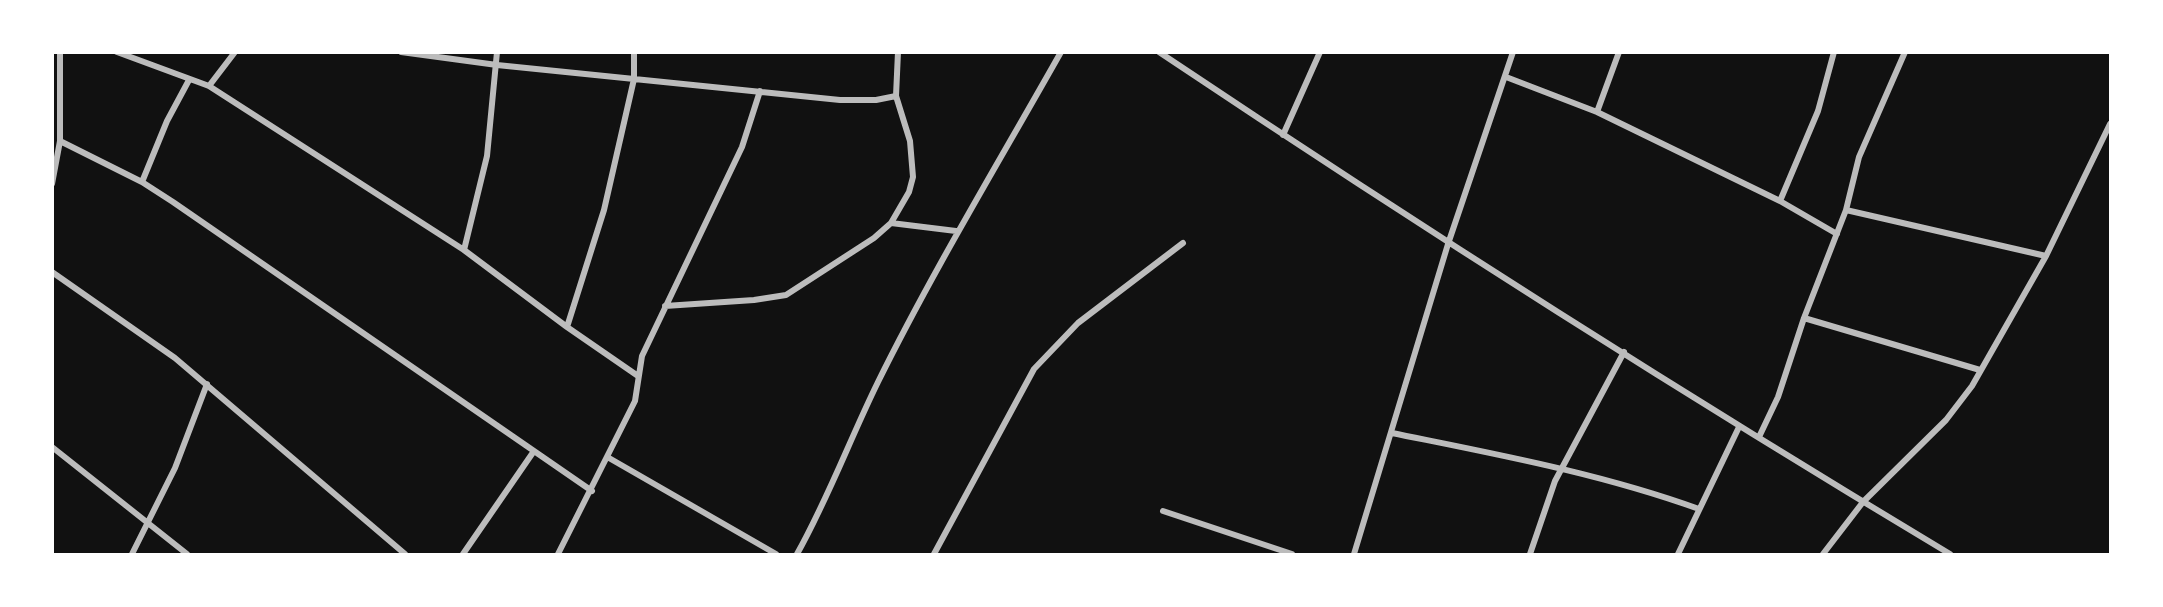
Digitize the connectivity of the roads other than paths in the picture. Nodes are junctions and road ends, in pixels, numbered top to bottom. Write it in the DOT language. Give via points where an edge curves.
graph roads {
  1 [pos="60,52"];
  2 [pos="117,52"];
  3 [pos="236,52"];
  4 [pos="401,52"];
  5 [pos="497,52"];
  6 [pos="634,52"];
  7 [pos="898,52"];
  8 [pos="1061,52"];
  9 [pos="1159,52"];
  10 [pos="1320,52"];
  11 [pos="1513,52"];
  12 [pos="1619,52"];
  13 [pos="1834,52"];
  14 [pos="1905,52"];
  15 [pos="496,65"];
  16 [pos="1506,77"];
  17 [pos="634,79"];
  18 [pos="189,80"];
  19 [pos="209,86"];
  20 [pos="760,91"];
  21 [pos="896,96"];
  22 [pos="1596,112"];
  23 [pos="2110,124"];
  24 [pos="1283,135"];
  25 [pos="60,141"];
  26 [pos="142,182"];
  27 [pos="52,184"];
  28 [pos="1780,201"];
  29 [pos="1846,210"];
  30 [pos="891,224"];
  31 [pos="956,231"];
  32 [pos="1837,234"];
  33 [pos="1183,243"];
  34 [pos="1448,244"];
  35 [pos="464,250"];
  36 [pos="2046,256"];
  37 [pos="52,272"];
  38 [pos="666,306"];
  39 [pos="1804,318"];
  40 [pos="567,327"];
  41 [pos="1624,352"];
  42 [pos="1980,370"];
  43 [pos="638,376"];
  44 [pos="207,384"];
  45 [pos="1738,427"];
  46 [pos="1392,433"];
  47 [pos="1759,438"];
  48 [pos="52,447"];
  49 [pos="534,451"];
  50 [pos="609,458"];
  51 [pos="1563,468"];
  52 [pos="592,491"];
  53 [pos="1863,502"];
  54 [pos="1699,509"];
  55 [pos="1163,511"];
  56 [pos="149,523"];
  57 [pos="132,555"];
  58 [pos="187,555"];
  59 [pos="405,555"];
  60 [pos="463,555"];
  61 [pos="558,555"];
  62 [pos="776,555"];
  63 [pos="797,555"];
  64 [pos="934,555"];
  65 [pos="1292,555"];
  66 [pos="1354,555"];
  67 [pos="1530,555"];
  68 [pos="1678,555"];
  69 [pos="1823,555"];
  70 [pos="1950,555"];
  1 -- 25 [label="street"];
  2 -- 18 [label="street"];
  3 -- 19 [label="street"];
  4 -- 15 [label="street"];
  5 -- 15 [label="street"];
  6 -- 17 [label="street"];
  7 -- 21 [label="street"];
  8 -- 31 [label="street"];
  9 -- 24 [label="street"];
  10 -- 24 [label="street"];
  11 -- 16 [label="street"];
  12 -- 22 [label="street"];
  13 -- 28 [label="street" via="1818,111"];
  14 -- 29 [label="street" via="1859,157"];
  15 -- 17 [label="street"];
  15 -- 35 [label="street" via="487,156"];
  16 -- 22 [label="street"];
  16 -- 34 [label="street"];
  17 -- 20 [label="street"];
  17 -- 40 [label="street" via="596,240"];
  18 -- 19 [label="street"];
  18 -- 26 [label="street"];
  19 -- 35 [label="street"];
  20 -- 21 [label="street" via="840,100"];
  20 -- 38 [label="street" via="742,147"];
  21 -- 30 [label="street" via="910,141 913,177"];
  22 -- 28 [label="street"];
  23 -- 36 [label="street"];
  24 -- 34 [label="street"];
  25 -- 26 [label="street"];
  25 -- 27 [label="street"];
  26 -- 49 [label="street"];
  28 -- 32 [label="street"];
  29 -- 32 [label="street"];
  29 -- 36 [label="street"];
  30 -- 31 [label="street"];
  30 -- 38 [label="street" via="786,295"];
  31 -- 63 [label="street" via="879,381 822,509"];
  32 -- 39 [label="street"];
  33 -- 64 [label="street" via="1078,323 1034,369"];
  34 -- 41 [label="street"];
  34 -- 46 [label="street"];
  35 -- 40 [label="street"];
  36 -- 42 [label="street"];
  37 -- 44 [label="street"];
  38 -- 43 [label="street" via="642,356"];
  39 -- 42 [label="street"];
  39 -- 47 [label="street" via="1778,397"];
  40 -- 43 [label="street"];
  41 -- 45 [label="street"];
  41 -- 51 [label="street"];
  42 -- 53 [label="street" via="1946,420"];
  43 -- 50 [label="street" via="635,402"];
  44 -- 56 [label="street"];
  44 -- 59 [label="street"];
  45 -- 47 [label="street"];
  45 -- 54 [label="street"];
  46 -- 51 [label="street"];
  46 -- 66 [label="street"];
  47 -- 53 [label="street"];
  48 -- 56 [label="street"];
  49 -- 52 [label="street"];
  49 -- 60 [label="street"];
  50 -- 52 [label="street"];
  50 -- 62 [label="street"];
  51 -- 54 [label="street"];
  51 -- 67 [label="street"];
  52 -- 61 [label="street"];
  53 -- 69 [label="street"];
  53 -- 70 [label="street"];
  54 -- 68 [label="street"];
  55 -- 65 [label="street"];
  56 -- 57 [label="street"];
  56 -- 58 [label="street"];
}
